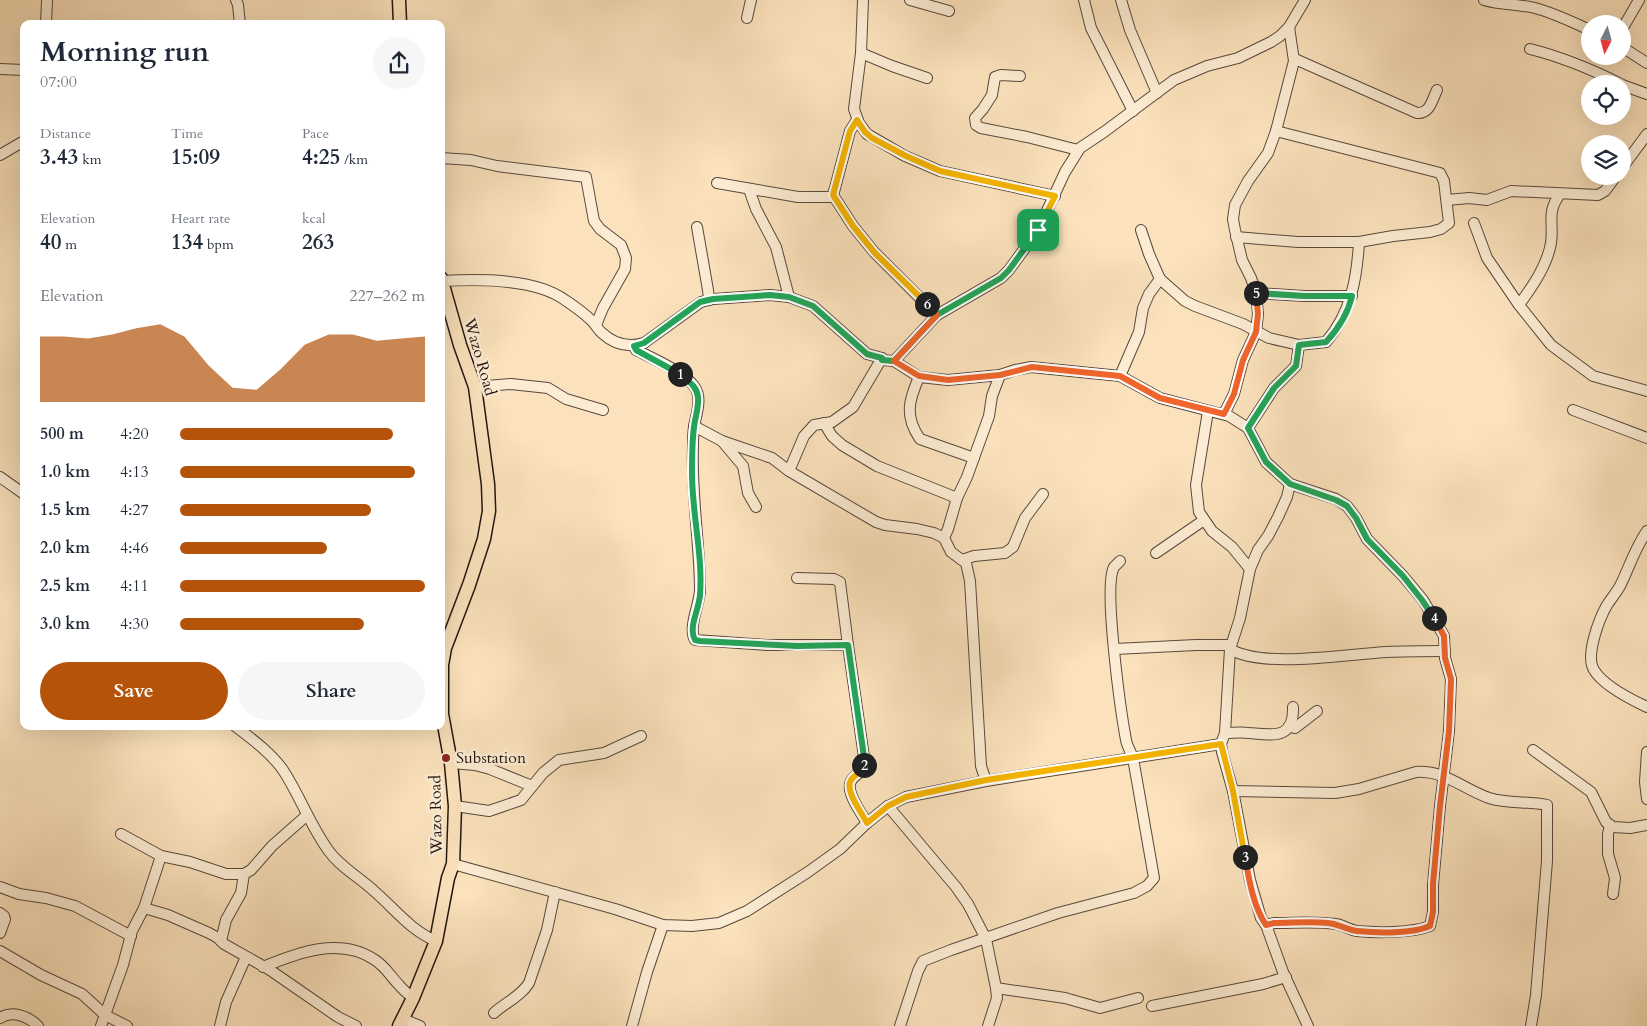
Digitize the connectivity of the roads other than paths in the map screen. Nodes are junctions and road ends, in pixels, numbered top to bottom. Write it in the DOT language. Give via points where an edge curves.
graph roads {
  1 [pos="47,0"];
  2 [pos="236,0"];
  3 [pos="399,0"];
  4 [pos="751,0"];
  5 [pos="863,0"];
  6 [pos="910,0"];
  7 [pos="1084,0"];
  8 [pos="1121,0"];
  9 [pos="1305,0"];
  10 [pos="1484,0"];
  11 [pos="1639,0"];
  12 [pos="949,11"];
  13 [pos="1630,15"];
  14 [pos="747,18"];
  15 [pos="46,20"];
  16 [pos="240,20"];
  17 [pos="400,20"];
  18 [pos="1581,26"];
  19 [pos="1289,27"];
  20 [pos="1530,48"];
  21 [pos="861,53"];
  22 [pos="1631,53"];
  23 [pos="1295,59"];
  24 [pos="1647,63"];
  25 [pos="0,69"];
  26 [pos="20,70"];
  27 [pos="1602,75"];
  28 [pos="1020,76"];
  29 [pos="927,78"];
  30 [pos="1631,88"];
  31 [pos="1437,90"];
  32 [pos="1157,93"];
  33 [pos="1647,94"];
  34 [pos="1133,111"];
  35 [pos="857,120"];
  36 [pos="1276,132"];
  37 [pos="1647,134"];
  38 [pos="20,143"];
  39 [pos="1078,150"];
  40 [pos="0,155"];
  41 [pos="1631,156"];
  42 [pos="445,158"];
  43 [pos="717,183"];
  44 [pos="1609,185"];
  45 [pos="749,189"];
  46 [pos="1560,194"];
  47 [pos="833,195"];
  48 [pos="1055,196"];
  49 [pos="1447,200"];
  50 [pos="1474,223"];
  51 [pos="697,227"];
  52 [pos="1141,230"];
  53 [pos="1236,237"];
  54 [pos="1360,242"];
  55 [pos="1160,279"];
  56 [pos="445,280"];
  57 [pos="445,291"];
  58 [pos="1256,293"];
  59 [pos="1352,296"];
  60 [pos="789,297"];
  61 [pos="709,300"];
  62 [pos="1519,305"];
  63 [pos="937,315"];
  64 [pos="596,325"];
  65 [pos="1256,332"];
  66 [pos="1299,345"];
  67 [pos="634,346"];
  68 [pos="882,358"];
  69 [pos="894,361"];
  70 [pos="1000,375"];
  71 [pos="919,376"];
  72 [pos="1120,376"];
  73 [pos="475,387"];
  74 [pos="1647,391"];
  75 [pos="603,410"];
  76 [pos="1573,410"];
  77 [pos="1208,411"];
  78 [pos="1224,414"];
  79 [pos="824,423"];
  80 [pos="694,426"];
  81 [pos="1248,428"];
  82 [pos="1647,438"];
  83 [pos="722,441"];
  84 [pos="974,458"];
  85 [pos="789,470"];
  86 [pos="0,477"];
  87 [pos="1290,484"];
  88 [pos="20,491"];
  89 [pos="1043,494"];
  90 [pos="957,498"];
  91 [pos="756,507"];
  92 [pos="1204,520"];
  93 [pos="1647,531"];
  94 [pos="944,538"];
  95 [pos="1156,553"];
  96 [pos="962,560"];
  97 [pos="1120,561"];
  98 [pos="1250,569"];
  99 [pos="797,578"];
  100 [pos="848,645"];
  101 [pos="1230,647"];
  102 [pos="445,648"];
  103 [pos="1115,649"];
  104 [pos="1445,651"];
  105 [pos="1293,707"];
  106 [pos="1647,707"];
  107 [pos="1317,712"];
  108 [pos="1288,726"];
  109 [pos="240,730"];
  110 [pos="445,730"];
  111 [pos="1225,733"];
  112 [pos="641,736"];
  113 [pos="1221,744"];
  114 [pos="1533,750"];
  115 [pos="1647,752"];
  116 [pos="1133,758"];
  117 [pos="451,763"];
  118 [pos="1443,775"];
  119 [pos="986,780"];
  120 [pos="532,786"];
  121 [pos="1233,791"];
  122 [pos="1647,799"];
  123 [pos="455,806"];
  124 [pos="888,806"];
  125 [pos="306,816"];
  126 [pos="867,823"];
  127 [pos="1647,824"];
  128 [pos="1610,825"];
  129 [pos="121,834"];
  130 [pos="161,856"];
  131 [pos="453,864"];
  132 [pos="244,874"];
  133 [pos="0,887"];
  134 [pos="555,892"];
  135 [pos="1613,894"];
  136 [pos="144,908"];
  137 [pos="0,913"];
  138 [pos="663,925"];
  139 [pos="1266,925"];
  140 [pos="0,933"];
  141 [pos="131,936"];
  142 [pos="986,939"];
  143 [pos="221,941"];
  144 [pos="436,941"];
  145 [pos="0,951"];
  146 [pos="246,957"];
  147 [pos="263,967"];
  148 [pos="1286,977"];
  149 [pos="996,988"];
  150 [pos="413,998"];
  151 [pos="1138,998"];
  152 [pos="1152,1006"];
  153 [pos="494,1013"];
  154 [pos="105,1015"];
  155 [pos="1,1016"];
  156 [pos="401,1022"];
  157 [pos="1307,1025"];
  158 [pos="38,1026"];
  159 [pos="101,1026"];
  160 [pos="127,1026"];
  161 [pos="220,1026"];
  162 [pos="356,1026"];
  163 [pos="420,1026"];
  164 [pos="632,1026"];
  165 [pos="900,1026"];
  166 [pos="988,1026"];
  167 [pos="1531,1026"];
  1 -- 15 [label="street"];
  2 -- 16 [label="street"];
  3 -- 17 [label="main road"];
  4 -- 14 [label="street"];
  5 -- 21 [label="street"];
  6 -- 12 [label="street"];
  7 -- 34 [label="street" via="1091,28"];
  8 -- 32 [label="street"];
  9 -- 19 [label="street"];
  10 -- 18 [label="street" via="1550,12"];
  11 -- 13 [label="street"];
  19 -- 23 [label="street"];
  19 -- 32 [label="street" via="1259,49 1195,70"];
  20 -- 27 [label="street"];
  21 -- 29 [label="street"];
  21 -- 35 [label="street" via="854,103"];
  22 -- 24 [label="street"];
  23 -- 31 [label="street" via="1416,113 1427,111"];
  23 -- 36 [label="street"];
  25 -- 26 [label="street"];
  28 -- 39 [label="street" via="995,77 992,95 975,118 976,125"];
  30 -- 33 [label="street"];
  32 -- 34 [label="street"];
  34 -- 39 [label="street"];
  35 -- 47 [label="street" via="850,131"];
  35 -- 48 [label="street" via="872,138 940,171"];
  36 -- 49 [label="street" via="1440,173"];
  36 -- 53 [label="street" via="1268,153 1236,203 1233,220"];
  37 -- 41 [label="street"];
  38 -- 40 [label="street"];
  39 -- 48 [label="street"];
  42 -- 64 [label="street" via="586,177 594,221 620,246 626,258 625,269"];
  43 -- 45 [label="street"];
  44 -- 46 [label="street" via="1599,194"];
  45 -- 47 [label="street" via="798,197 826,198"];
  45 -- 60 [label="street" via="776,247"];
  46 -- 49 [label="street" via="1511,191 1487,200"];
  46 -- 62 [label="street" via="1551,209 1548,252 1537,279"];
  47 -- 63 [label="street" via="874,252"];
  48 -- 63 [label="street" via="1038,230 1009,270 1001,278"];
  49 -- 54 [label="street" via="1449,223 1441,229"];
  50 -- 62 [label="street" via="1487,258"];
  51 -- 61 [label="street"];
  52 -- 55 [label="street"];
  53 -- 54 [label="street"];
  53 -- 58 [label="street"];
  54 -- 59 [label="street"];
  55 -- 65 [label="street" via="1195,306"];
  55 -- 72 [label="street" via="1143,308 1139,332"];
  56 -- 64 [label="street" via="478,279 538,286 563,298"];
  57 -- 73 [label="main road, Wazo Road"];
  58 -- 59 [label="street"];
  58 -- 65 [label="street"];
  59 -- 66 [label="street" via="1335,332 1326,342"];
  60 -- 61 [label="street" via="770,295"];
  60 -- 68 [label="street" via="813,306 867,354"];
  61 -- 67 [label="street" via="700,302 644,343"];
  62 -- 74 [label="street" via="1551,345 1594,376"];
  63 -- 69 [label="street"];
  64 -- 67 [label="street" via="617,343"];
  65 -- 66 [label="street"];
  65 -- 78 [label="street"];
  66 -- 81 [label="street" via="1296,366 1274,388"];
  67 -- 80 [label="street" via="694,386 698,397"];
  68 -- 69 [label="street"];
  68 -- 79 [label="street" via="852,407 832,422"];
  69 -- 71 [label="street"];
  70 -- 71 [label="street" via="948,380"];
  70 -- 72 [label="street" via="1032,367"];
  70 -- 84 [label="street"];
  71 -- 84 [label="street" via="910,398 910,420 915,432 920,439"];
  72 -- 77 [label="street" via="1160,398"];
  73 -- 75 [label="street" via="512,384 548,388 566,399"];
  73 -- 102 [label="main road, Wazo Road" via="489,511 469,585"];
  76 -- 82 [label="street"];
  77 -- 78 [label="street"];
  77 -- 92 [label="street" via="1196,485 1199,512"];
  78 -- 81 [label="street"];
  79 -- 85 [label="street" via="814,425 804,436"];
  79 -- 90 [label="street" via="842,445 877,466"];
  80 -- 83 [label="street"];
  80 -- 100 [label="street" via="692,473 700,584 693,626 695,640 767,645"];
  81 -- 87 [label="street" via="1266,462"];
  83 -- 85 [label="street" via="762,453"];
  83 -- 91 [label="street" via="742,466 748,493"];
  84 -- 90 [label="street"];
  85 -- 94 [label="street" via="876,522"];
  86 -- 88 [label="street"];
  87 -- 98 [label="street" via="1278,517"];
  87 -- 104 [label="street" via="1347,506 1367,539 1422,600 1444,636"];
  89 -- 96 [label="street" via="1025,518 1012,547 1005,553"];
  90 -- 94 [label="street"];
  92 -- 95 [label="street"];
  92 -- 98 [label="street"];
  93 -- 106 [label="street" via="1606,607 1590,658 1593,670 1611,686"];
  94 -- 96 [label="street" via="951,552"];
  96 -- 119 [label="street" via="966,563 970,581 981,766"];
  97 -- 103 [label="street" via="1114,567 1112,578 1111,614"];
  98 -- 101 [label="street"];
  99 -- 100 [label="street" via="840,582"];
  100 -- 126 [label="street" via="864,757 863,770 849,786"];
  101 -- 103 [label="street" via="1196,645"];
  101 -- 104 [label="street" via="1243,655 1304,659"];
  101 -- 111 [label="street"];
  103 -- 116 [label="street" via="1126,742"];
  104 -- 118 [label="street" via="1451,679"];
  105 -- 108 [label="street" via="1293,719"];
  107 -- 108 [label="street" via="1295,728"];
  108 -- 111 [label="street" via="1284,732 1274,736"];
  109 -- 125 [label="street" via="259,744 282,769"];
  110 -- 117 [label="main road, Wazo Road"];
  111 -- 113 [label="street"];
  112 -- 120 [label="street" via="604,753 559,760"];
  113 -- 116 [label="street"];
  113 -- 121 [label="street"];
  114 -- 128 [label="street" via="1590,792"];
  115 -- 122 [label="street"];
  116 -- 119 [label="street"];
  116 -- 142 [label="street" via="1154,878 1134,893 1058,913"];
  117 -- 120 [label="street" via="490,769"];
  117 -- 123 [label="main road, Wazo Road"];
  118 -- 121 [label="street" via="1416,772 1335,793"];
  118 -- 139 [label="street" via="1430,926 1414,932 1356,931 1326,923"];
  118 -- 167 [label="street" via="1489,798 1548,806 1545,879"];
  119 -- 124 [label="street" via="906,797"];
  120 -- 123 [label="street" via="521,800 489,811"];
  121 -- 139 [label="street" via="1250,880"];
  123 -- 131 [label="main road, Wazo Road"];
  124 -- 126 [label="street"];
  124 -- 142 [label="street" via="956,887"];
  125 -- 132 [label="street"];
  125 -- 144 [label="street" via="340,864 374,890 413,928"];
  126 -- 138 [label="street" via="840,849 747,911 719,923"];
  127 -- 128 [label="street" via="1622,829"];
  128 -- 135 [label="street" via="1608,854 1615,878"];
  129 -- 130 [label="street"];
  130 -- 132 [label="street" via="226,874"];
  130 -- 136 [label="street"];
  131 -- 134 [label="street"];
  131 -- 144 [label="main road, Wazo Road"];
  132 -- 143 [label="street" via="241,893 226,920"];
  133 -- 141 [label="street" via="75,906"];
  134 -- 138 [label="street"];
  134 -- 153 [label="street" via="547,930 526,989"];
  136 -- 141 [label="street"];
  136 -- 143 [label="street" via="168,915"];
  137 -- 140 [label="street" via="5,919"];
  138 -- 164 [label="street"];
  139 -- 148 [label="street"];
  141 -- 154 [label="street"];
  142 -- 149 [label="street"];
  142 -- 165 [label="street" via="924,961"];
  143 -- 146 [label="street"];
  144 -- 150 [label="main road, Wazo Road"];
  145 -- 154 [label="street" via="41,976 82,994"];
  146 -- 147 [label="street"];
  146 -- 161 [label="street" via="226,1002"];
  147 -- 150 [label="street" via="310,950 335,948 360,952 375,960"];
  147 -- 162 [label="street"];
  148 -- 152 [label="street"];
  148 -- 157 [label="street"];
  149 -- 151 [label="street" via="1065,998 1100,1008"];
  149 -- 166 [label="street" via="995,1006"];
  150 -- 156 [label="main road, Wazo Road"];
  154 -- 159 [label="street"];
  154 -- 160 [label="street"];
  155 -- 158 [label="street" via="20,1015"];
  156 -- 163 [label="street"];
}
